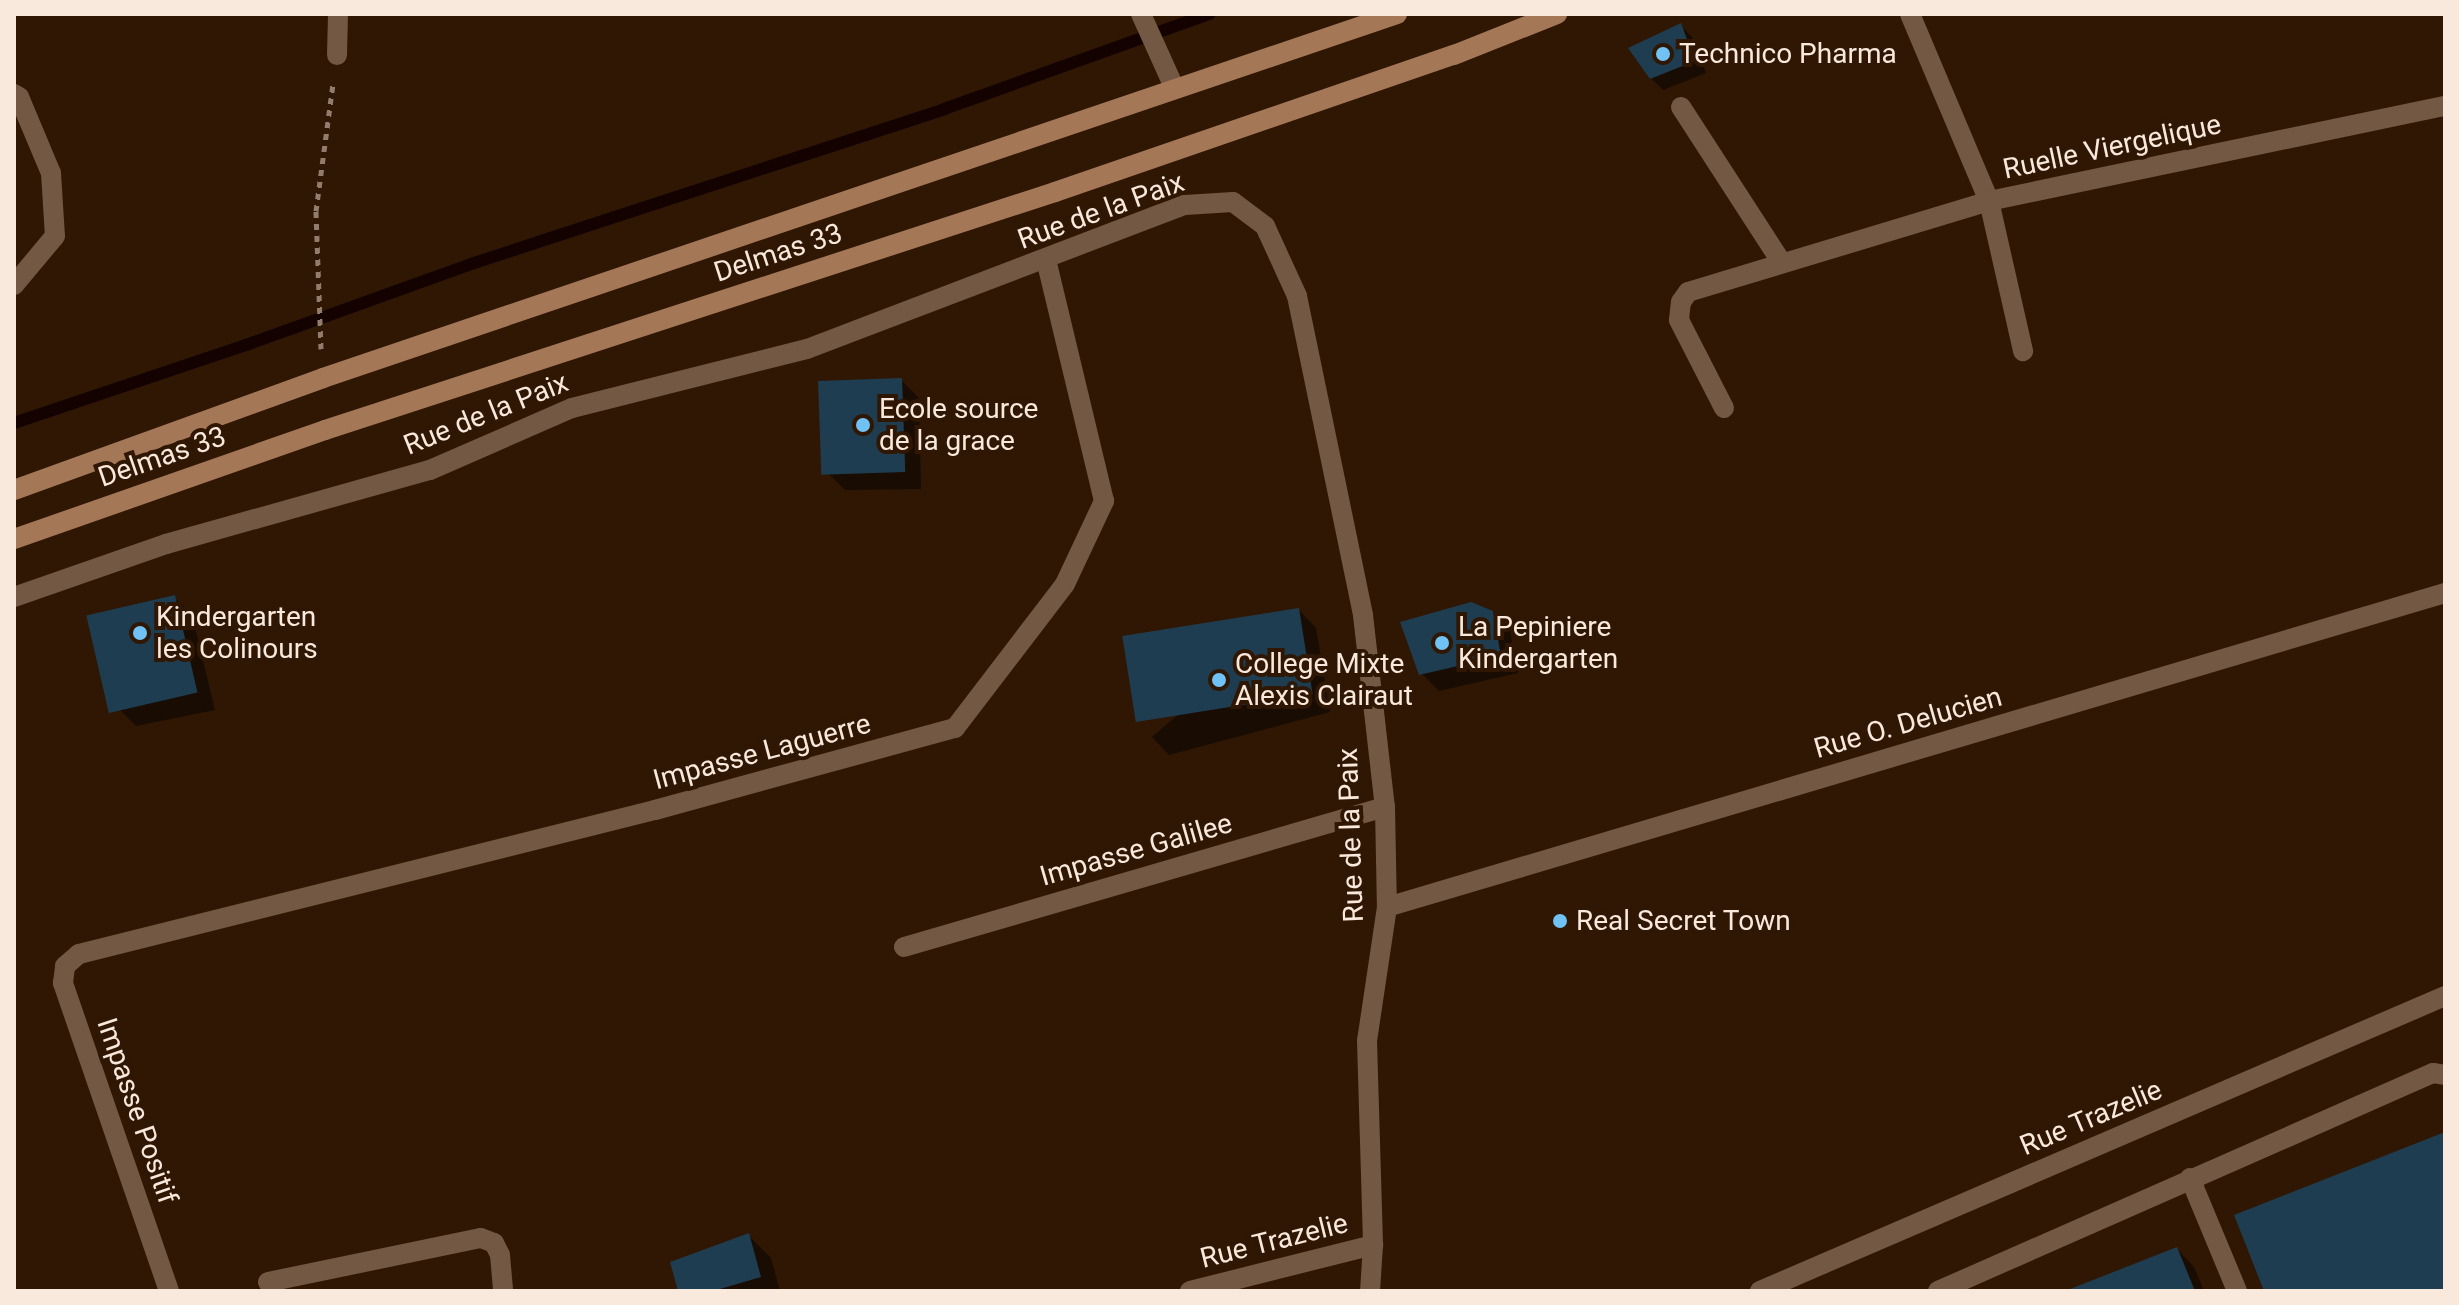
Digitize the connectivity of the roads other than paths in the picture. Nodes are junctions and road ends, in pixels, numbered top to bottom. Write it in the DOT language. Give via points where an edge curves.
graph roads {
  1 [pos="338,14"];
  2 [pos="1141,14"];
  3 [pos="1397,14"];
  4 [pos="1557,14"];
  5 [pos="1910,14"];
  6 [pos="337,55"];
  7 [pos="1174,87"];
  8 [pos="14,94"];
  9 [pos="2445,106"];
  10 [pos="1681,107"];
  11 [pos="1989,201"];
  12 [pos="1046,260"];
  13 [pos="1782,263"];
  14 [pos="14,285"];
  15 [pos="2023,351"];
  16 [pos="1724,408"];
  17 [pos="14,490"];
  18 [pos="14,539"];
  19 [pos="2445,593"];
  20 [pos="14,597"];
  21 [pos="1385,807"];
  22 [pos="1387,907"];
  23 [pos="904,947"];
  24 [pos="79,954"];
  25 [pos="2445,996"];
  26 [pos="2445,1075"];
  27 [pos="2190,1178"];
  28 [pos="1373,1245"];
  29 [pos="268,1282"];
  30 [pos="169,1291"];
  31 [pos="503,1291"];
  32 [pos="1190,1291"];
  33 [pos="1370,1291"];
  34 [pos="1760,1291"];
  35 [pos="1938,1291"];
  36 [pos="2237,1291"];
  1 -- 6 [label="street"];
  2 -- 7 [label="street"];
  3 -- 7 [label="main road, Delmas 33"];
  4 -- 18 [label="main road, Delmas 33" via="1454,55 1070,187 340,425"];
  5 -- 11 [label="street, Ruelle Viergelique"];
  7 -- 17 [label="main road, Delmas 33" via="323,378"];
  8 -- 14 [label="street" via="51,173 55,236"];
  9 -- 11 [label="street, Ruelle Viergelique"];
  10 -- 13 [label="street"];
  11 -- 13 [label="street"];
  11 -- 15 [label="street"];
  12 -- 20 [label="street, Rue de la Paix" via="807,349 572,408 430,470 166,544"];
  12 -- 21 [label="street, Rue de la Paix" via="1185,205 1233,202 1265,226 1297,296 1363,615"];
  12 -- 24 [label="street, Impasse Laguerre" via="1104,501 1065,584 955,728 655,810"];
  13 -- 16 [label="street" via="1688,292 1681,302 1679,320"];
  19 -- 22 [label="street, Rue O. Delucien"];
  21 -- 22 [label="street, Rue de la Paix"];
  21 -- 23 [label="street, Impasse Galilee"];
  22 -- 28 [label="street, Rue de la Paix" via="1367,1041"];
  24 -- 30 [label="street, Impasse Positif" via="65,966 63,983"];
  25 -- 34 [label="street, Rue Trazelie"];
  26 -- 27 [label="street" via="2433,1073"];
  27 -- 35 [label="street"];
  27 -- 36 [label="street"];
  28 -- 32 [label="street, Rue Trazelie"];
  28 -- 33 [label="street, Rue Trazelie"];
  29 -- 31 [label="street" via="481,1238 494,1243 500,1255"];
}
